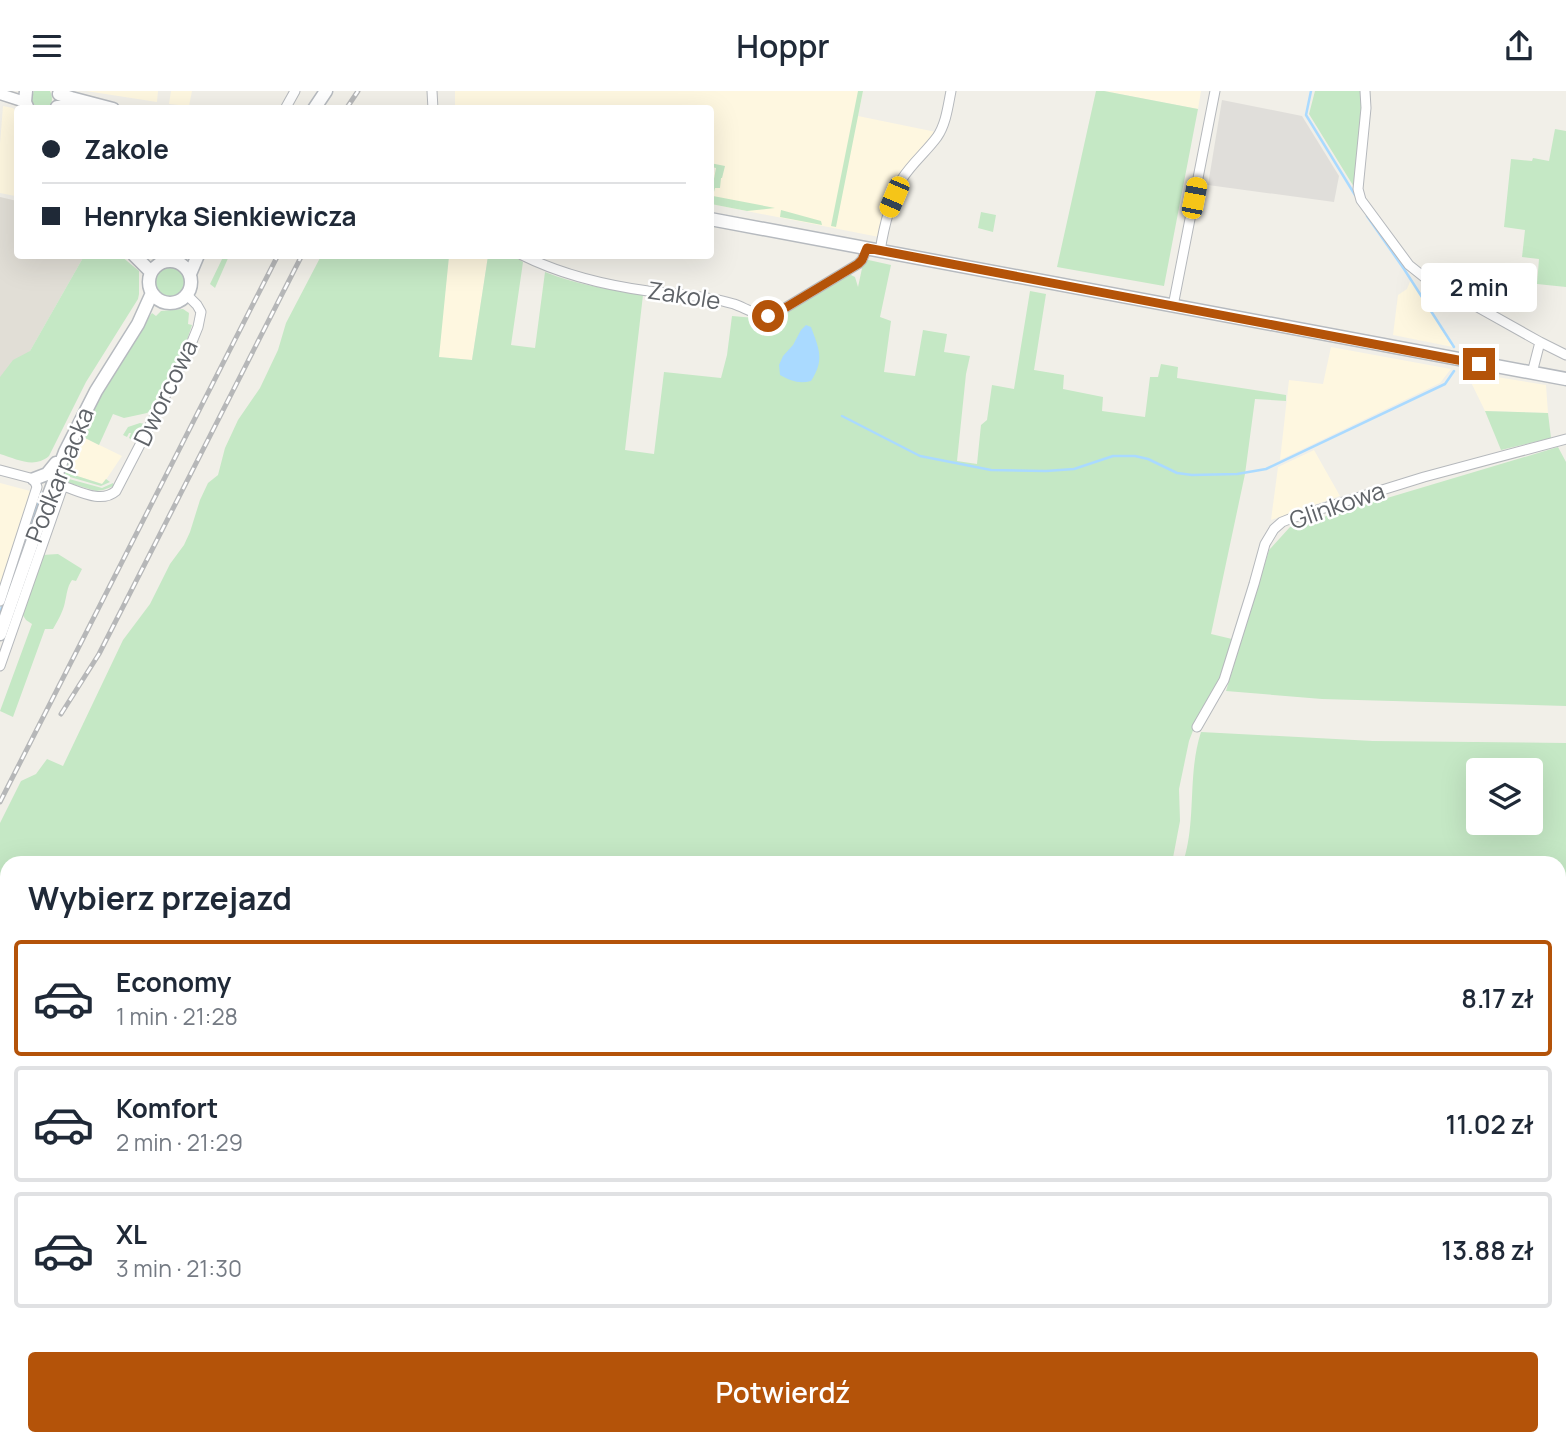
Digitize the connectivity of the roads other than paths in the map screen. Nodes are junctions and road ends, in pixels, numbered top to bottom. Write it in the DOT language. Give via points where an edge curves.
graph roads {
  1 [pos="951,91"];
  2 [pos="1215,91"];
  3 [pos="1366,91"];
  4 [pos="58,92"];
  5 [pos="0,95"];
  6 [pos="27,100"];
  7 [pos="99,105"];
  8 [pos="714,220"];
  9 [pos="873,249"];
  10 [pos="140,259"];
  11 [pos="145,259"];
  12 [pos="183,259"];
  13 [pos="196,259"];
  14 [pos="530,259"];
  15 [pos="154,269"];
  16 [pos="190,274"];
  17 [pos="152,293"];
  18 [pos="187,295"];
  19 [pos="163,302"];
  20 [pos="1173,306"];
  21 [pos="138,324"];
  22 [pos="1540,342"];
  23 [pos="1566,355"];
  24 [pos="1532,373"];
  25 [pos="1566,380"];
  26 [pos="1566,439"];
  27 [pos="65,452"];
  28 [pos="0,470"];
  29 [pos="34,479"];
  30 [pos="0,601"];
  31 [pos="0,634"];
  32 [pos="0,666"];
  33 [pos="1197,727"];
  1 -- 9 [label="street" via="938,135 901,181"];
  2 -- 20 [label="street"];
  3 -- 22 [label="street" via="1358,189 1361,200 1409,265 1424,277"];
  4 -- 7 [label="main road"];
  5 -- 6 [label="street"];
  8 -- 9 [label="main road"];
  9 -- 14 [label="street, Zakole" via="858,264 768,316 717,300 592,281"];
  9 -- 20 [label="main road"];
  10 -- 15 [label="main road"];
  11 -- 15 [label="main road"];
  12 -- 15 [label="main road"];
  12 -- 16 [label="main road"];
  13 -- 16 [label="main road"];
  15 -- 17 [label="main road" via="149,282"];
  16 -- 18 [label="main road"];
  17 -- 19 [label="main road"];
  17 -- 21 [label="main road, Podkarpacka"];
  18 -- 19 [label="main road" via="178,302"];
  18 -- 32 [label="street, Dworcowa" via="201,312 187,354 116,491 101,497 63,486"];
  19 -- 21 [label="main road, Podkarpacka"];
  20 -- 24 [label="main road"];
  21 -- 27 [label="main road, Podkarpacka"];
  22 -- 23 [label="street"];
  22 -- 24 [label="street"];
  24 -- 25 [label="main road"];
  26 -- 33 [label="street, Glinkowa" via="1282,522 1265,544 1224,680"];
  27 -- 29 [label="main road" via="50,471"];
  27 -- 31 [label="main road, Podkarpacka"];
  28 -- 29 [label="street"];
  29 -- 30 [label="street" via="37,491"];
}
